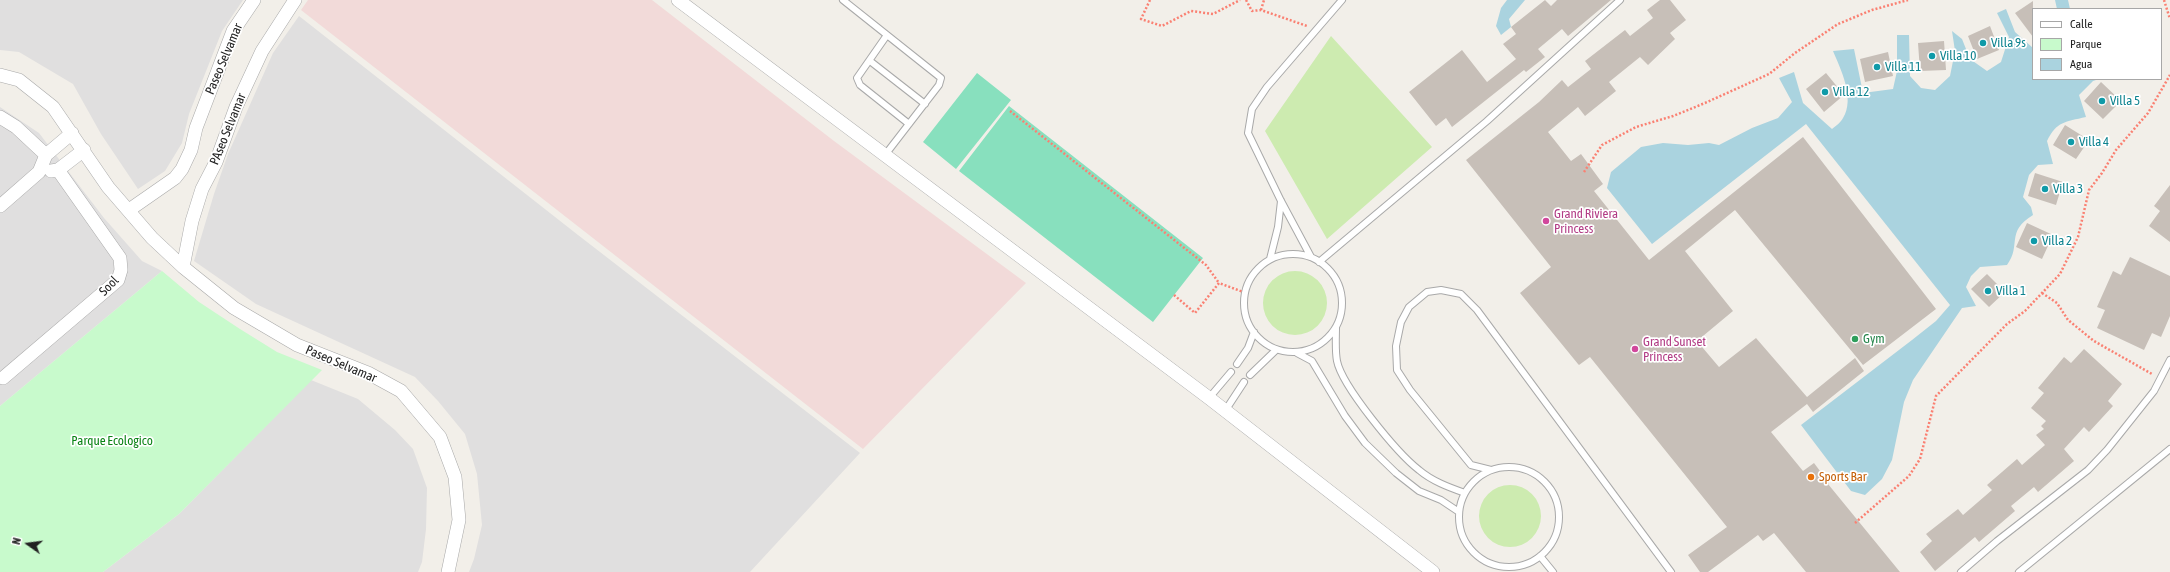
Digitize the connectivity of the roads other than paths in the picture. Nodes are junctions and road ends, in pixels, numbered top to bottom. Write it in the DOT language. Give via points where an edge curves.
graph roads {
  1 [pos="254,0"];
  2 [pos="295,0"];
  3 [pos="678,0"];
  4 [pos="843,0"];
  5 [pos="1342,0"];
  6 [pos="1620,0"];
  7 [pos="887,35"];
  8 [pos="870,61"];
  9 [pos="0,75"];
  10 [pos="925,104"];
  11 [pos="0,117"];
  12 [pos="909,124"];
  13 [pos="72,133"];
  14 [pos="84,150"];
  15 [pos="884,155"];
  16 [pos="46,156"];
  17 [pos="58,170"];
  18 [pos="39,172"];
  19 [pos="1280,200"];
  20 [pos="0,206"];
  21 [pos="129,210"];
  22 [pos="1311,257"];
  23 [pos="1270,259"];
  24 [pos="1319,262"];
  25 [pos="183,267"];
  26 [pos="1336,327"];
  27 [pos="1254,332"];
  28 [pos="1276,350"];
  29 [pos="1298,352"];
  30 [pos="2170,360"];
  31 [pos="1236,364"];
  32 [pos="1232,372"];
  33 [pos="1250,375"];
  34 [pos="4,378"];
  35 [pos="1244,382"];
  36 [pos="1209,398"];
  37 [pos="1225,411"];
  38 [pos="2170,449"];
  39 [pos="1490,470"];
  40 [pos="1465,493"];
  41 [pos="1459,512"];
  42 [pos="1540,556"];
  43 [pos="448,572"];
  44 [pos="1433,572"];
  45 [pos="1553,572"];
  46 [pos="1671,572"];
  47 [pos="1961,572"];
  48 [pos="2019,572"];
  1 -- 21 [label="street, Paseo Selvamar" via="233,31 182,169 175,178"];
  2 -- 25 [label="street, PAseo Selvamar" via="262,51 236,107 216,162 202,189 192,221"];
  3 -- 15 [label="street"];
  4 -- 7 [label="lane"];
  5 -- 19 [label="lane" via="1267,87 1252,109 1248,133"];
  6 -- 24 [label="lane" via="1487,121"];
  7 -- 8 [label="lane"];
  7 -- 10 [label="lane" via="941,78"];
  8 -- 10 [label="lane"];
  8 -- 12 [label="lane" via="857,78 860,86"];
  9 -- 13 [label="street, Paseo Selvamar" via="18,80 36,92 53,107"];
  10 -- 12 [label="lane"];
  11 -- 16 [label="street" via="16,126"];
  12 -- 15 [label="lane"];
  13 -- 14 [label="street, Paseo Selvamar"];
  13 -- 16 [label="street"];
  14 -- 17 [label="street"];
  14 -- 21 [label="street, Paseo Selvamar" via="108,187"];
  15 -- 36 [label="street"];
  16 -- 18 [label="street"];
  17 -- 18 [label="street"];
  17 -- 34 [label="street, Sool" via="120,258 121,270 118,280"];
  18 -- 20 [label="street"];
  19 -- 22 [label="lane"];
  19 -- 23 [label="lane" via="1278,227"];
  21 -- 25 [label="street, Paseo Selvamar" via="152,238"];
  22 -- 23 [label="lane" via="1292,254"];
  22 -- 24 [label="lane"];
  23 -- 27 [label="lane" via="1253,275 1244,302 1247,320"];
  24 -- 26 [label="lane" via="1327,267 1338,283 1342,301"];
  25 -- 43 [label="street, Paseo Selvamar" via="234,308 297,345 368,373 401,391 440,437 455,477 459,520"];
  26 -- 29 [label="lane" via="1325,340 1313,348"];
  26 -- 40 [label="lane" via="1337,361 1350,389 1388,439 1419,470 1440,484"];
  27 -- 28 [label="lane" via="1258,338"];
  27 -- 31 [label="lane" via="1248,348"];
  28 -- 29 [label="lane"];
  28 -- 33 [label="lane"];
  29 -- 41 [label="lane" via="1312,362 1365,443 1419,491 1441,500"];
  30 -- 47 [label="lane" via="2154,391 2088,470"];
  32 -- 36 [label="lane"];
  35 -- 37 [label="lane"];
  36 -- 37 [label="street"];
  37 -- 44 [label="street"];
  38 -- 48 [label="lane"];
  39 -- 40 [label="lane" via="1476,479"];
  39 -- 42 [label="lane" via="1511,466 1528,470 1543,479 1554,493 1559,519 1556,536"];
  39 -- 46 [label="lane" via="1471,465 1410,390 1398,370 1396,346 1401,322 1409,307 1427,292 1441,290 1461,294 1477,310"];
  40 -- 41 [label="lane"];
  41 -- 42 [label="lane" via="1460,529 1468,545 1480,558 1501,567 1513,567"];
  42 -- 45 [label="lane"];
}
